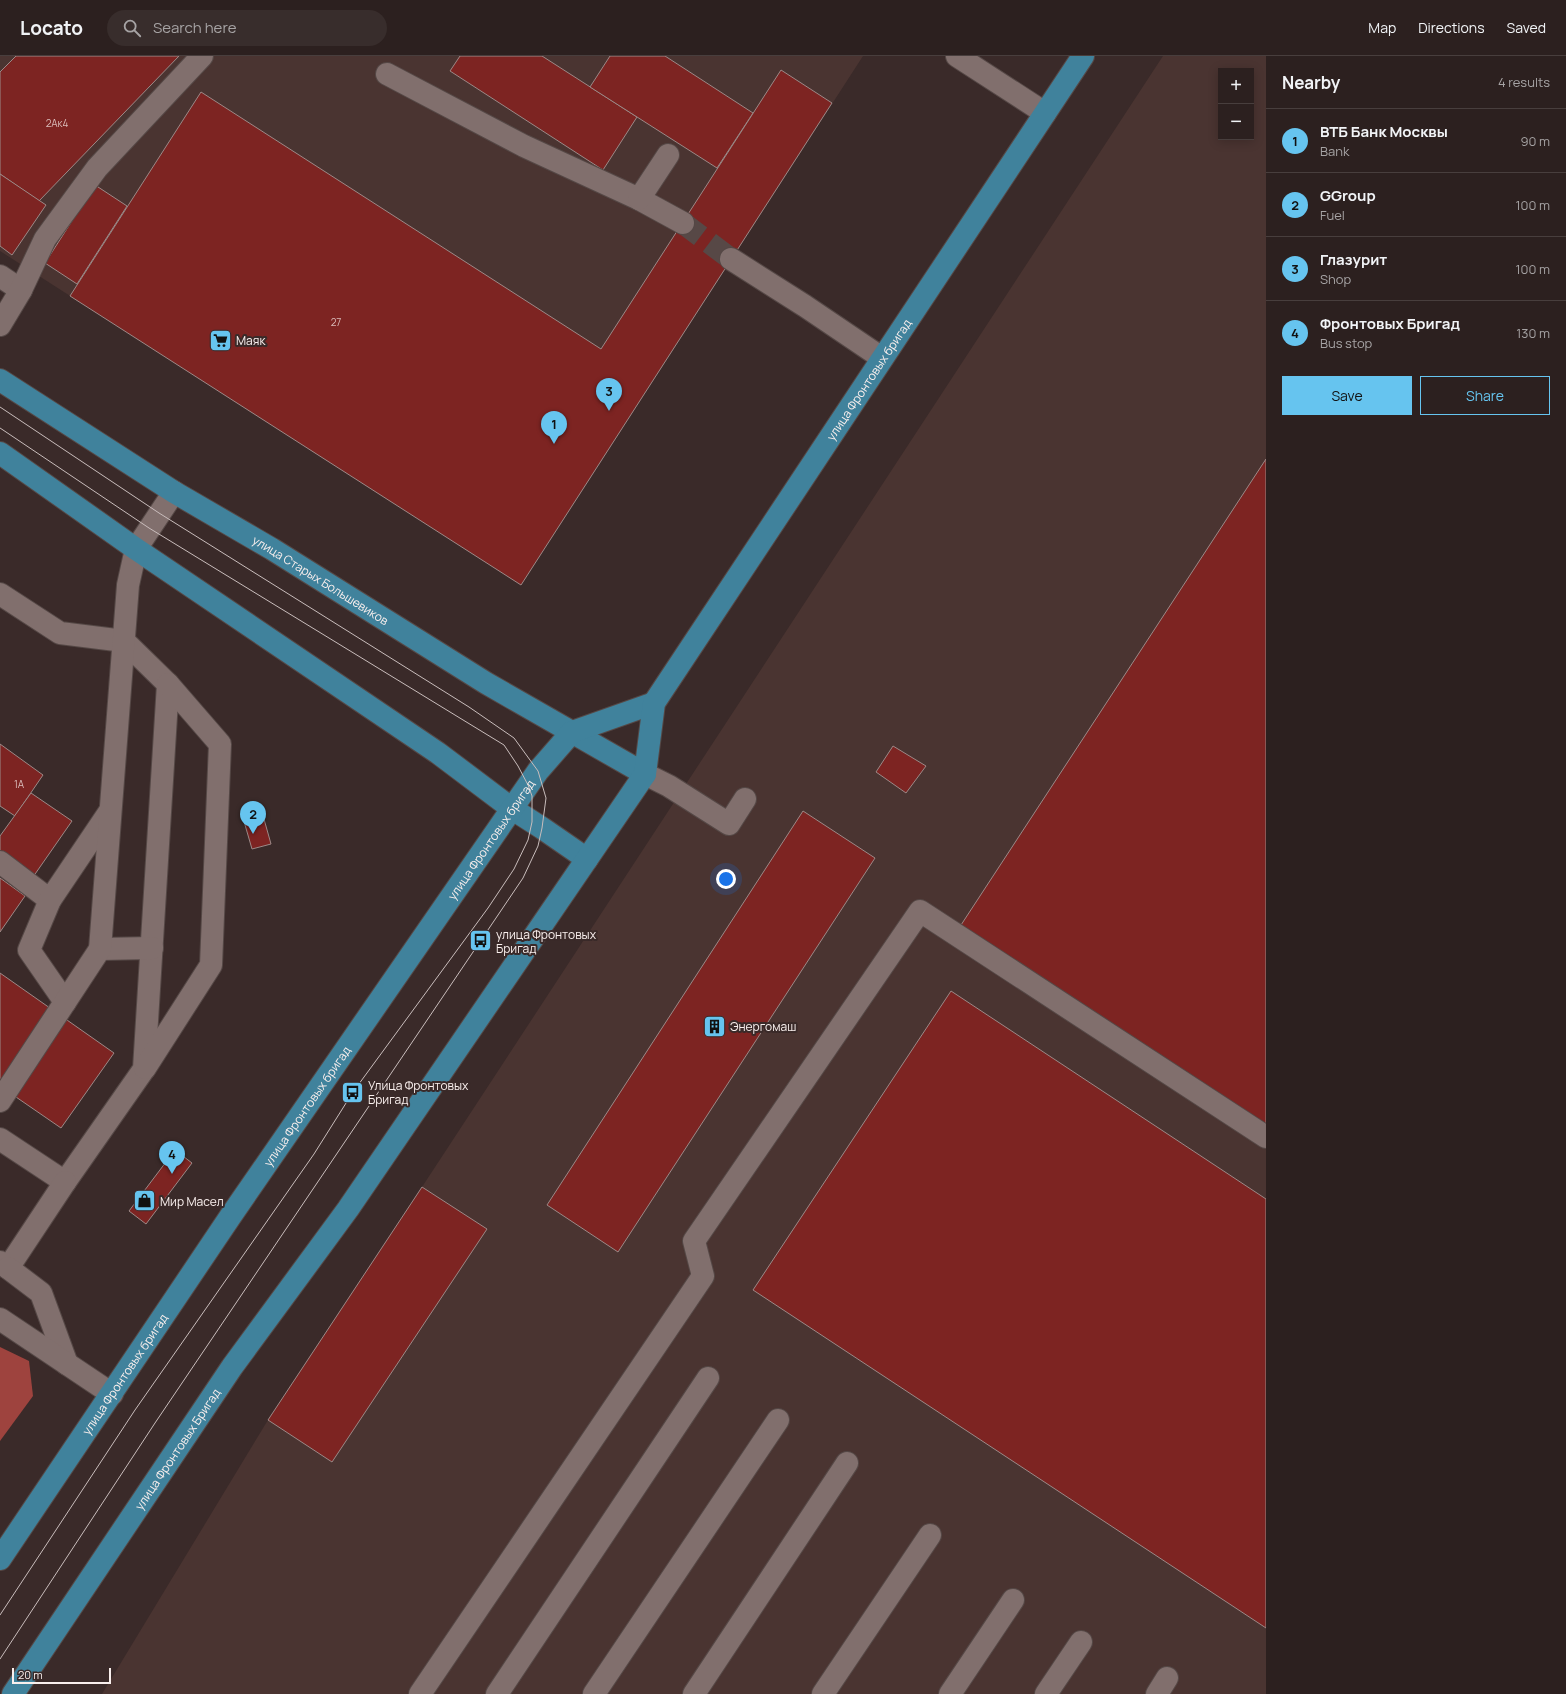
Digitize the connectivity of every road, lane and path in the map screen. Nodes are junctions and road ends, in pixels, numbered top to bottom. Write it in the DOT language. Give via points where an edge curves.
graph roads {
  1 [pos="202,56"];
  2 [pos="957,56"];
  3 [pos="1083,56"];
  4 [pos="387,74"];
  5 [pos="1046,113"];
  6 [pos="668,156"];
  7 [pos="639,199"];
  8 [pos="683,223"];
  9 [pos="731,259"];
  10 [pos="0,276"];
  11 [pos="21,290"];
  12 [pos="0,325"];
  13 [pos="882,358"];
  14 [pos="0,380"];
  15 [pos="0,453"];
  16 [pos="174,492"];
  17 [pos="136,549"];
  18 [pos="0,594"];
  19 [pos="124,641"];
  20 [pos="168,684"];
  21 [pos="654,703"];
  22 [pos="572,732"];
  23 [pos="645,774"];
  24 [pos="745,799"];
  25 [pos="511,808"];
  26 [pos="111,810"];
  27 [pos="587,859"];
  28 [pos="0,862"];
  29 [pos="50,900"];
  30 [pos="152,948"];
  31 [pos="100,949"];
  32 [pos="65,1002"];
  33 [pos="144,1069"];
  34 [pos="0,1101"];
  35 [pos="1266,1137"];
  36 [pos="0,1138"];
  37 [pos="65,1182"];
  38 [pos="348,1209"];
  39 [pos="4,1265"];
  40 [pos="0,1319"];
  41 [pos="67,1364"];
  42 [pos="708,1378"];
  43 [pos="112,1394"];
  44 [pos="778,1420"];
  45 [pos="846,1463"];
  46 [pos="930,1534"];
  47 [pos="0,1559"];
  48 [pos="1013,1600"];
  49 [pos="1081,1642"];
  50 [pos="13,1694"];
  51 [pos="421,1694"];
  52 [pos="497,1694"];
  53 [pos="594,1694"];
  54 [pos="694,1694"];
  55 [pos="823,1694"];
  56 [pos="950,1694"];
  57 [pos="1046,1694"];
  1 -- 11 [label="lane" via="96,168 45,239"];
  2 -- 5 [label="lane"];
  3 -- 5 [label="main road, улица Фронтовых бригад"];
  4 -- 7 [label="lane" via="524,146"];
  5 -- 13 [label="main road, улица Фронтовых бригад"];
  6 -- 7 [label="lane"];
  7 -- 8 [label="lane"];
  9 -- 13 [label="lane"];
  10 -- 11 [label="lane"];
  11 -- 12 [label="lane"];
  13 -- 21 [label="main road, улица Фронтовых бригад"];
  14 -- 16 [label="main road, улица Старых Большевиков"];
  15 -- 17 [label="main road"];
  16 -- 17 [label="lane"];
  16 -- 22 [label="main road, улица Старых Большевиков" via="272,548 486,683"];
  17 -- 19 [label="lane" via="128,585"];
  17 -- 25 [label="main road" via="438,753"];
  18 -- 19 [label="lane" via="60,633"];
  19 -- 20 [label="lane"];
  19 -- 26 [label="lane"];
  20 -- 30 [label="lane"];
  20 -- 33 [label="lane" via="220,744 211,965"];
  21 -- 22 [label="main road, улица Фронтовых бригад"];
  21 -- 23 [label="main road, улица Фронтовых бригад"];
  22 -- 23 [label="main road, улица Старых Большевиков"];
  22 -- 25 [label="main road, улица Фронтовых бригад" via="538,771"];
  23 -- 24 [label="lane" via="729,824"];
  23 -- 27 [label="main road, улица Фронтовых бригад"];
  25 -- 27 [label="main road"];
  25 -- 43 [label="main road, улица Фронтовых бригад" via="230,1217"];
  26 -- 29 [label="lane"];
  26 -- 31 [label="lane"];
  27 -- 38 [label="main road, улица Фронтовых бригад"];
  28 -- 29 [label="lane"];
  29 -- 32 [label="lane" via="29,950"];
  30 -- 31 [label="lane"];
  30 -- 33 [label="lane"];
  31 -- 32 [label="lane"];
  32 -- 34 [label="lane"];
  33 -- 37 [label="lane"];
  35 -- 51 [label="lane" via="920,911 694,1241 703,1276"];
  36 -- 37 [label="lane"];
  37 -- 39 [label="lane"];
  38 -- 50 [label="main road, улица Фронтовых Бригад" via="232,1367"];
  39 -- 41 [label="lane" via="41,1293"];
  40 -- 41 [label="lane"];
  41 -- 43 [label="lane"];
  42 -- 52 [label="lane"];
  43 -- 47 [label="main road, улица Фронтовых бригад"];
  44 -- 53 [label="lane"];
  45 -- 54 [label="lane"];
  46 -- 55 [label="lane"];
  48 -- 56 [label="lane"];
  49 -- 57 [label="lane"];
}
